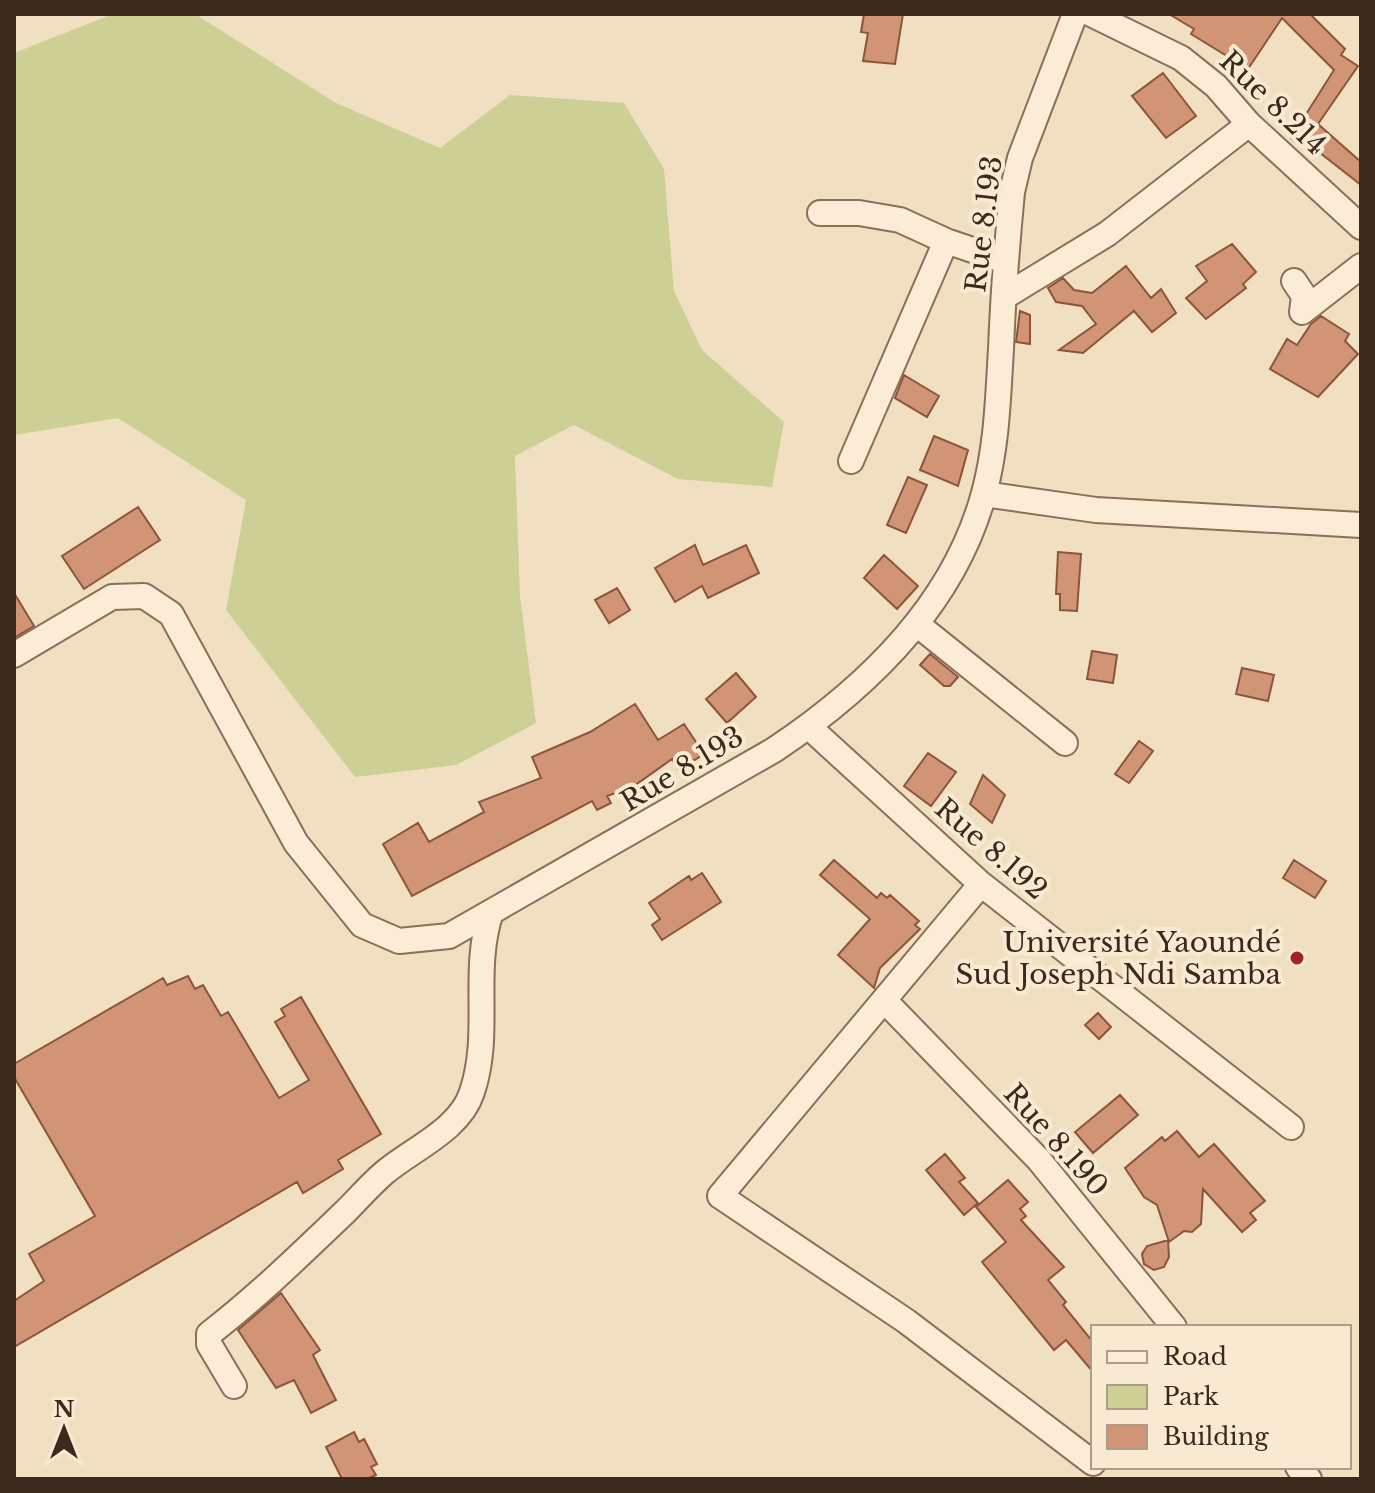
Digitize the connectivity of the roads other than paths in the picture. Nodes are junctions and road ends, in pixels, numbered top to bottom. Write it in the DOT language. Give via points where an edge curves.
graph roads {
  1 [pos="1075,14"];
  2 [pos="1091,14"];
  3 [pos="1249,124"];
  4 [pos="820,213"];
  5 [pos="1361,227"];
  6 [pos="946,241"];
  7 [pos="1005,261"];
  8 [pos="1361,266"];
  9 [pos="1294,281"];
  10 [pos="1004,297"];
  11 [pos="851,461"];
  12 [pos="984,494"];
  13 [pos="1361,525"];
  14 [pos="918,625"];
  15 [pos="14,655"];
  16 [pos="809,727"];
  17 [pos="1065,743"];
  18 [pos="981,884"];
  19 [pos="491,912"];
  20 [pos="884,1000"];
  21 [pos="1291,1127"];
  22 [pos="1172,1325"];
  23 [pos="234,1386"];
  24 [pos="1091,1461"];
  1 -- 7 [label="street, Rue 8.193" via="1020,158"];
  2 -- 3 [label="street, Rue 8.214" via="1181,58 1216,86"];
  3 -- 5 [label="street, Rue 8.214"];
  3 -- 10 [label="street" via="1107,234"];
  4 -- 6 [label="street" via="900,220"];
  6 -- 7 [label="street"];
  6 -- 11 [label="street"];
  7 -- 10 [label="street, Rue 8.193"];
  8 -- 9 [label="street" via="1302,312 1304,296"];
  10 -- 12 [label="street, Rue 8.193" via="996,428"];
  12 -- 13 [label="street" via="1096,510"];
  12 -- 14 [label="street, Rue 8.193" via="949,577"];
  14 -- 16 [label="street, Rue 8.193"];
  14 -- 17 [label="street"];
  15 -- 19 [label="street, Rue 8.193" via="112,597 144,596 171,614 296,843 362,925 399,941 449,936"];
  16 -- 18 [label="street, Rue 8.192"];
  16 -- 19 [label="street, Rue 8.193"];
  18 -- 20 [label="street"];
  18 -- 21 [label="street, Rue 8.192"];
  19 -- 23 [label="street" via="482,937 482,1025 471,1097 434,1137 382,1174 209,1334 209,1344"];
  20 -- 22 [label="street, Rue 8.190" via="1039,1160"];
  20 -- 24 [label="street" via="720,1196 906,1321"];
}
